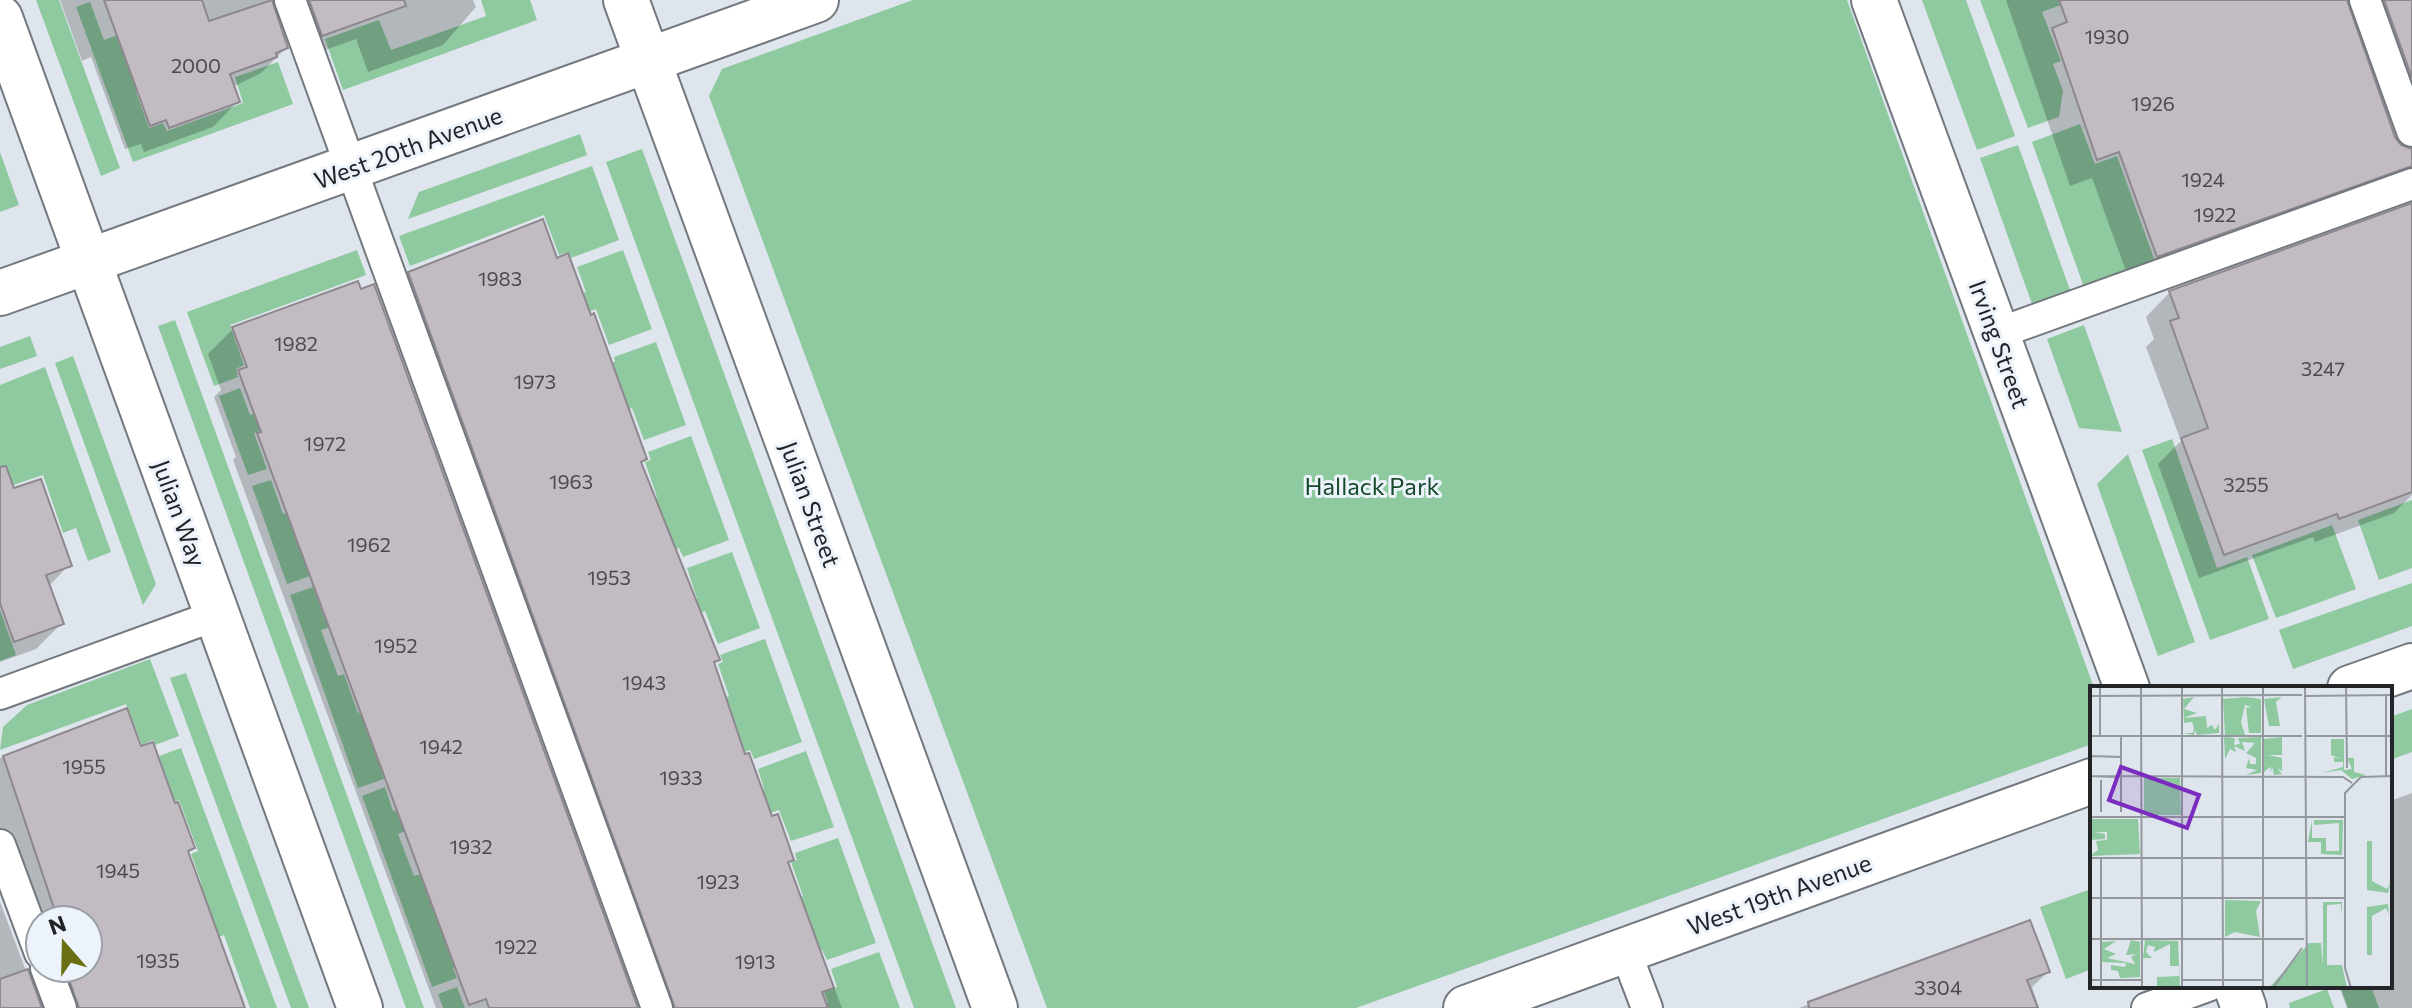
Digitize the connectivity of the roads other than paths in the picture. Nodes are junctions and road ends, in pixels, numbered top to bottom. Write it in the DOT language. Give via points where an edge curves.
graph roads {
  1 [pos="290,0"];
  2 [pos="626,0"];
  3 [pos="816,0"];
  4 [pos="1874,0"];
  5 [pos="2365,0"];
  6 [pos="0,18"];
  7 [pos="648,61"];
  8 [pos="2412,131"];
  9 [pos="351,167"];
  10 [pos="2412,184"];
  11 [pos="89,262"];
  12 [pos="0,293"];
  13 [pos="1996,334"];
  14 [pos="217,615"];
  15 [pos="2412,666"];
  16 [pos="2126,686"];
  17 [pos="2356,686"];
  18 [pos="0,694"];
  19 [pos="2090,782"];
  20 [pos="0,845"];
  21 [pos="24,910"];
  22 [pos="1625,950"];
  23 [pos="52,984"];
  24 [pos="2202,988"];
  25 [pos="2237,988"];
  26 [pos="61,1008"];
  27 [pos="360,1008"];
  28 [pos="657,1008"];
  29 [pos="995,1008"];
  30 [pos="1466,1008"];
  31 [pos="1647,1008"];
  32 [pos="2147,1008"];
  33 [pos="2244,1008"];
  1 -- 9 [label="lane"];
  2 -- 7 [label="street, Julian Street"];
  3 -- 7 [label="street, West 20th Avenue"];
  4 -- 13 [label="street, Irving Street"];
  5 -- 8 [label="lane"];
  6 -- 11 [label="street, Julian Way"];
  7 -- 9 [label="street, West 20th Avenue"];
  7 -- 29 [label="street, Julian Street"];
  9 -- 11 [label="street, West 20th Avenue"];
  9 -- 28 [label="lane"];
  10 -- 13 [label="lane"];
  11 -- 12 [label="street, West 20th Avenue"];
  11 -- 14 [label="street, Julian Way"];
  13 -- 16 [label="street, Irving Street"];
  14 -- 18 [label="lane"];
  14 -- 27 [label="street, Julian Way"];
  15 -- 17 [label="street"];
  19 -- 22 [label="street, West 19th Avenue"];
  20 -- 21 [label="lane"];
  22 -- 30 [label="street, West 19th Avenue"];
  22 -- 31 [label="lane"];
  23 -- 26 [label="lane"];
  24 -- 32 [label="lane"];
  25 -- 33 [label="street"];
}
